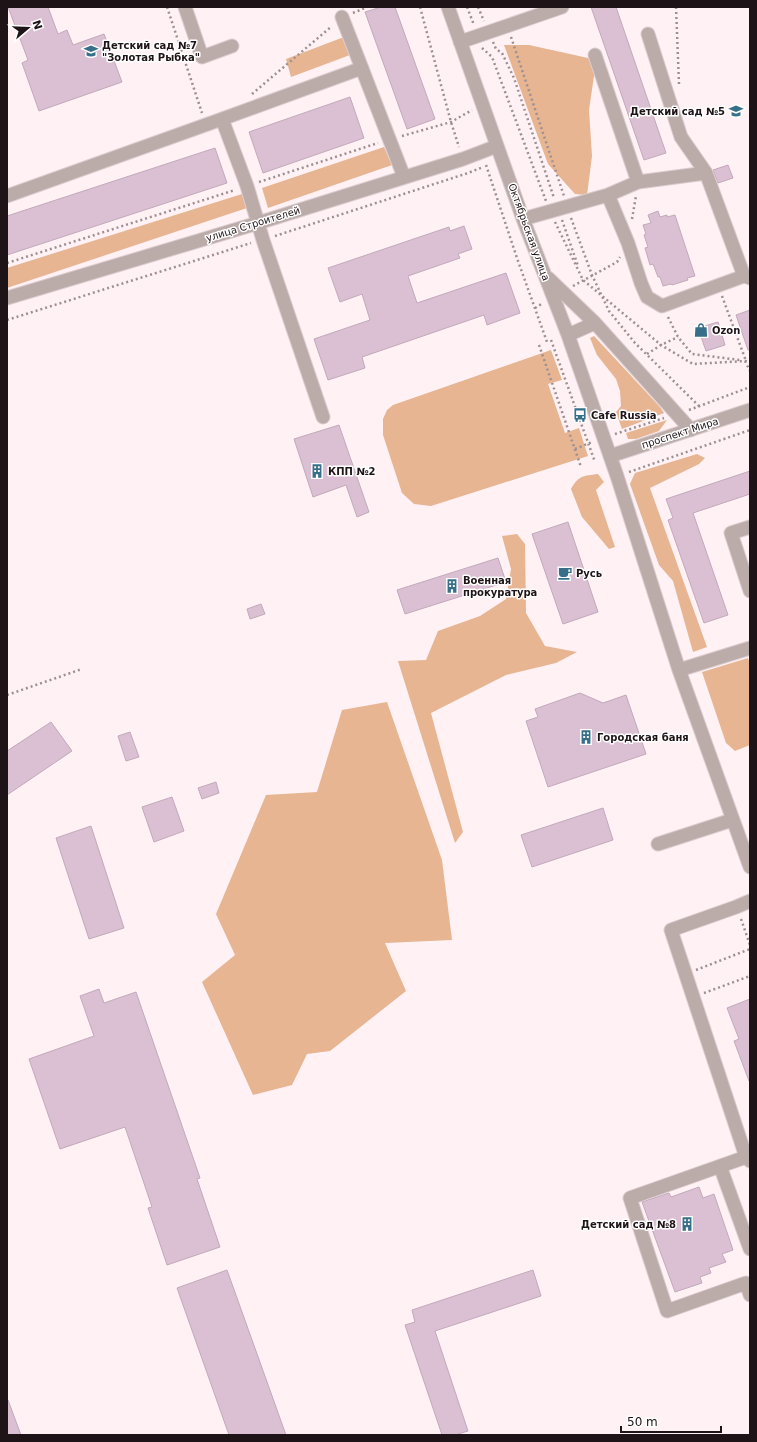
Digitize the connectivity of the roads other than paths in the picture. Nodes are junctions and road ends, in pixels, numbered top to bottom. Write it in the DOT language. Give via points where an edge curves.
graph roads {
  1 [pos="185,7"];
  2 [pos="448,7"];
  3 [pos="562,7"];
  4 [pos="342,17"];
  5 [pos="648,34"];
  6 [pos="460,42"];
  7 [pos="232,46"];
  8 [pos="595,55"];
  9 [pos="362,68"];
  10 [pos="222,119"];
  11 [pos="497,146"];
  12 [pos="706,173"];
  13 [pos="404,177"];
  14 [pos="638,182"];
  15 [pos="608,195"];
  16 [pos="7,196"];
  17 [pos="524,219"];
  18 [pos="258,223"];
  19 [pos="747,277"];
  20 [pos="558,295"];
  21 [pos="7,298"];
  22 [pos="595,324"];
  23 [pos="568,335"];
  24 [pos="750,410"];
  25 [pos="323,417"];
  26 [pos="691,430"];
  27 [pos="610,456"];
  28 [pos="750,527"];
  29 [pos="750,591"];
  30 [pos="750,648"];
  31 [pos="679,670"];
  32 [pos="732,820"];
  33 [pos="658,844"];
  34 [pos="750,867"];
  35 [pos="750,900"];
  36 [pos="748,1159"];
  37 [pos="720,1166"];
  38 [pos="750,1250"];
  39 [pos="748,1287"];
  1 -- 7 [label="street" via="202,57"];
  2 -- 6 [label="street, Октябрьская улица"];
  3 -- 6 [label="street"];
  4 -- 9 [label="street"];
  5 -- 12 [label="street" via="681,137"];
  6 -- 11 [label="street, Октябрьская улица"];
  8 -- 14 [label="street"];
  9 -- 10 [label="street"];
  9 -- 13 [label="street"];
  10 -- 16 [label="street"];
  10 -- 18 [label="street"];
  11 -- 13 [label="street, улица Строителей"];
  11 -- 17 [label="street, Октябрьская улица"];
  12 -- 14 [label="street"];
  12 -- 19 [label="street"];
  13 -- 18 [label="street, улица Строителей"];
  14 -- 15 [label="street"];
  15 -- 17 [label="street"];
  15 -- 19 [label="street" via="641,283 648,296 662,306"];
  17 -- 20 [label="street, Октябрьская улица" via="544,274"];
  18 -- 21 [label="street, улица Строителей"];
  18 -- 25 [label="street"];
  20 -- 22 [label="street"];
  20 -- 23 [label="street, Октябрьская улица"];
  22 -- 23 [label="street"];
  22 -- 26 [label="street"];
  23 -- 27 [label="street, Октябрьская улица"];
  24 -- 26 [label="street, проспект Мира"];
  26 -- 27 [label="street, проспект Мира"];
  27 -- 31 [label="street, Октябрьская улица"];
  28 -- 29 [label="street" via="731,534"];
  30 -- 31 [label="street"];
  31 -- 32 [label="street, Октябрьская улица"];
  32 -- 33 [label="street"];
  32 -- 34 [label="street, Октябрьская улица"];
  35 -- 36 [label="street" via="671,930"];
  36 -- 37 [label="street"];
  37 -- 38 [label="street"];
  37 -- 39 [label="street" via="630,1198 667,1311"];
}
